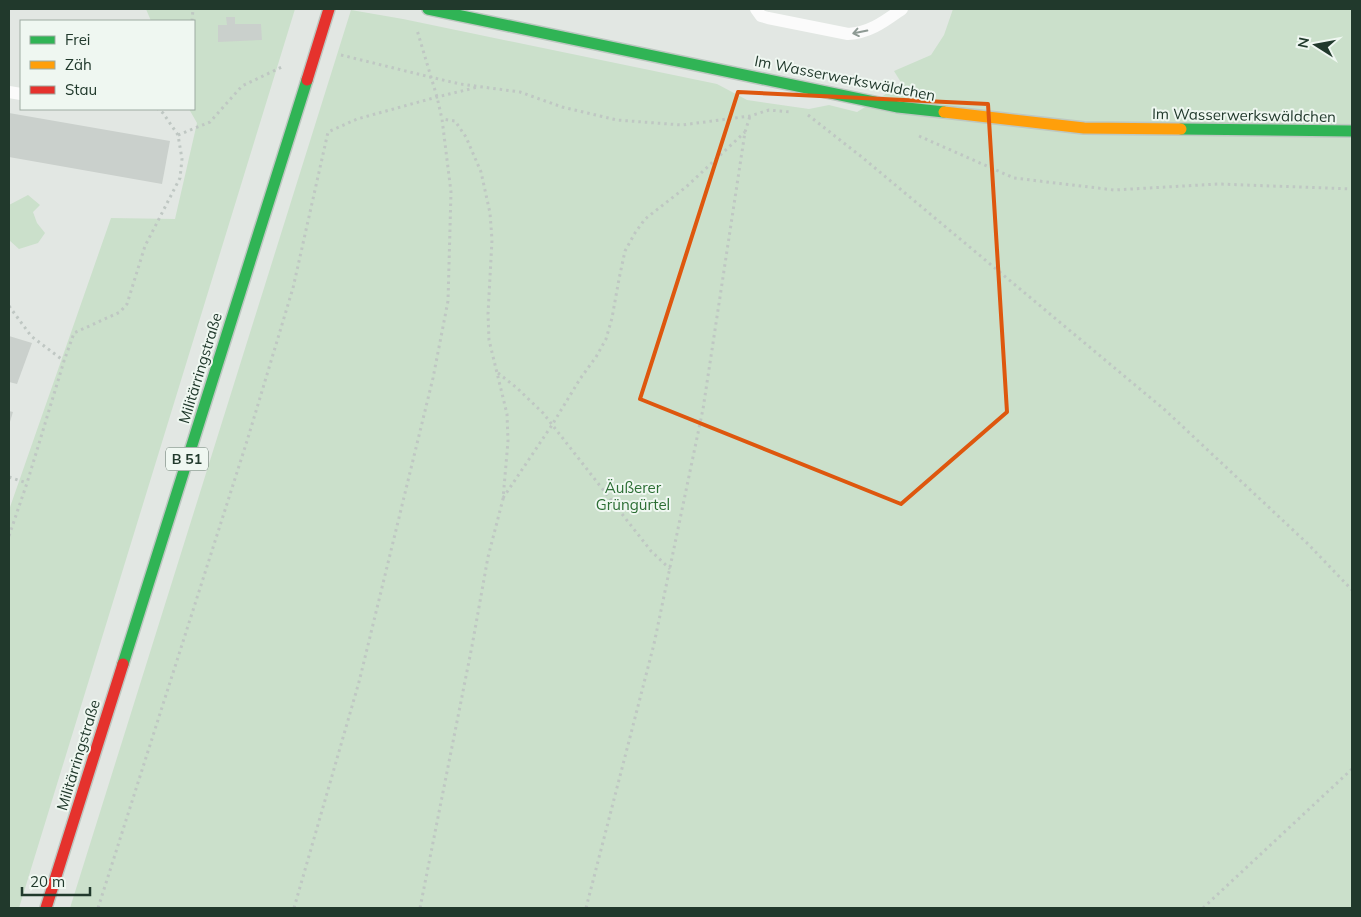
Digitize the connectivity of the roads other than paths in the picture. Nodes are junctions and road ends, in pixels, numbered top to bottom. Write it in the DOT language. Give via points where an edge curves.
graph roads {
  1 [pos="329,9"];
  2 [pos="428,9"];
  3 [pos="756,9"];
  4 [pos="902,9"];
  5 [pos="1352,131"];
  6 [pos="46,908"];
  1 -- 6 [label="main road, Militärringstraße / B 51"];
  2 -- 5 [label="main road, Im Wasserwerkswäldchen" via="898,107 1084,128"];
  4 -- 3 [label="lane, one-way" via="875,28 858,34 768,18 761,16"];
}
